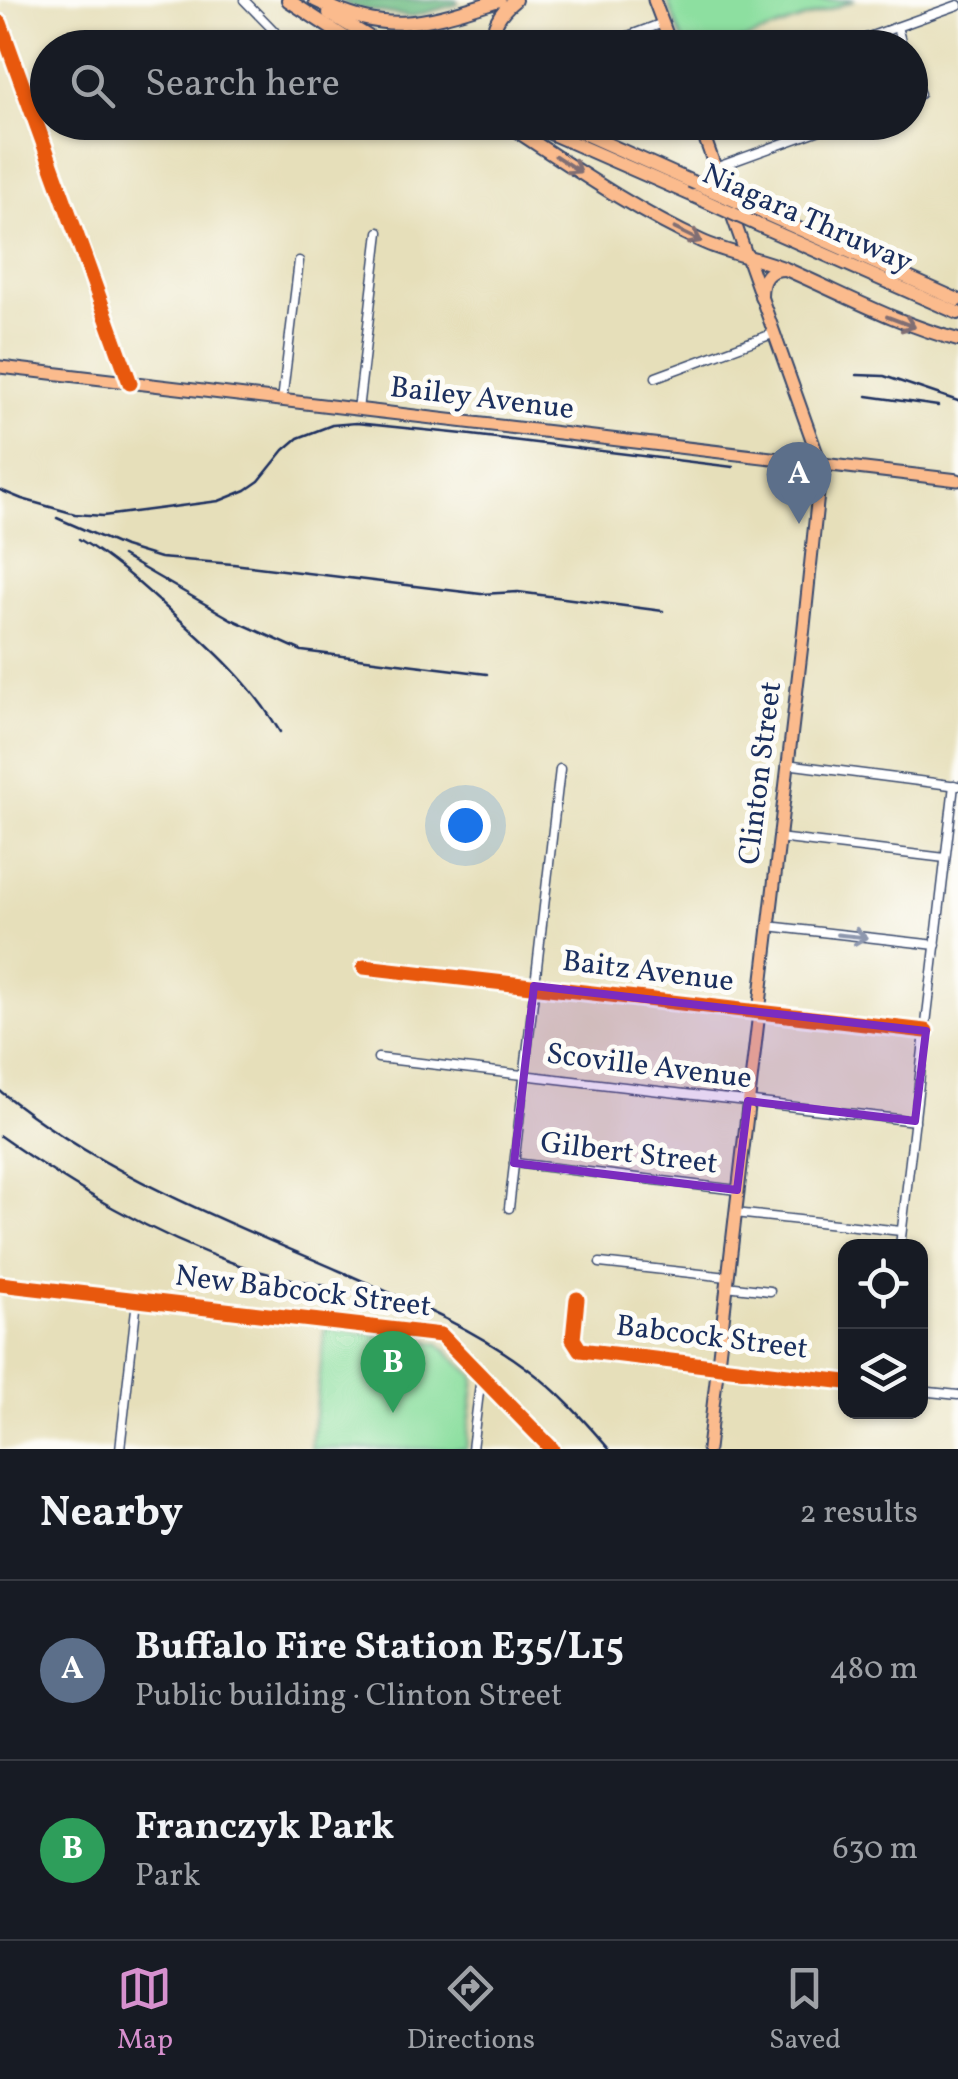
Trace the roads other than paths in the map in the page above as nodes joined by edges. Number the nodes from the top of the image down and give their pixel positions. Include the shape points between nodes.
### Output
1 (244, 0) edge
2 (288, 0) edge
3 (313, 0) edge
4 (499, 0) edge
5 (515, 0) edge
6 (654, 0) edge
7 (958, 5) edge
8 (0, 23) edge
9 (663, 23) junction
10 (897, 27) junction
11 (273, 30) edge
12 (334, 30) edge
13 (359, 30) edge
14 (494, 30) edge
15 (644, 30) edge
16 (666, 30) edge
17 (889, 30) edge
18 (898, 30) edge
19 (30, 106) edge
20 (42, 140) edge
21 (531, 140) edge
22 (566, 140) edge
23 (598, 140) edge
24 (705, 140) edge
25 (792, 140) edge
26 (715, 168) junction
27 (379, 232) dead end
28 (746, 256) junction
29 (299, 261) dead end
30 (786, 269) junction
31 (761, 296) junction
32 (958, 300) edge
33 (958, 313) edge
34 (774, 332) junction
35 (958, 340) edge
36 (0, 367) edge
37 (656, 377) dead end
38 (130, 383) junction
39 (282, 401) junction
40 (358, 410) junction
41 (821, 465) junction
42 (958, 480) edge
43 (786, 764) junction
44 (560, 769) dead end
45 (956, 786) edge
46 (778, 838) junction
47 (945, 858) junction
48 (768, 926) junction
49 (936, 945) junction
50 (364, 967) dead end
51 (534, 986) junction
52 (758, 1012) junction
53 (926, 1032) junction
54 (378, 1058) dead end
55 (524, 1076) junction
56 (748, 1101) junction
57 (915, 1121) junction
58 (514, 1162) junction
59 (738, 1190) junction
60 (509, 1208) dead end
61 (735, 1213) junction
62 (902, 1231) junction
63 (901, 1239) edge
64 (600, 1264) dead end
65 (727, 1281) junction
66 (0, 1284) edge
67 (770, 1292) dead end
68 (577, 1299) dead end
69 (138, 1300) junction
70 (717, 1367) junction
71 (481, 1376) junction
72 (838, 1381) edge
73 (928, 1391) edge
74 (958, 1395) edge
75 (120, 1449) edge
76 (472, 1449) edge
77 (552, 1449) edge
78 (708, 1449) edge

1 - 11 street
2 - 12 highway
3 - 4 highway via 390,24 438,19
3 - 13 highway
5 - 14 highway
6 - 9 main road
7 - 10 street
8 - 19 street
9 - 15 street
9 - 16 main road
10 - 17 street
10 - 18 street
20 - 38 street
21 -> 28 highway via 633,207
22 - 33 highway, Niagara Thruway, bridge
23 - 32 highway, Niagara Thruway, bridge
24 - 26 main road, Clinton Street
25 - 26 street
26 - 28 main road, Clinton Street
27 - 40 street
28 - 30 highway
28 - 31 main road, Clinton Street
29 - 39 street
30 - 31 highway via 769,272
30 -> 35 highway via 889,318
31 - 34 main road, Clinton Street
34 - 37 street
34 - 41 main road, Clinton Street
36 - 38 main road, Bailey Avenue
38 - 39 main road, Bailey Avenue
39 - 40 main road, Bailey Avenue
40 - 41 main road, Bailey Avenue
41 - 42 main road, Bailey Avenue
41 - 43 main road, Clinton Street
43 - 45 street
43 - 46 main road, Clinton Street
44 - 51 street
45 - 47 street
46 - 47 street
46 - 48 main road, Clinton Street
47 - 49 street
48 -> 49 street
48 - 52 main road, Clinton Street
49 - 53 street
50 - 51 street, Baitz Avenue
51 - 52 street, Baitz Avenue
51 - 55 street
52 - 53 street, Baitz Avenue
52 - 56 main road, Clinton Street
53 - 57 street
54 - 55 street, Scoville Avenue
55 - 56 street, Scoville Avenue
55 - 58 street
56 - 57 street, Scoville Avenue
56 - 59 main road, Clinton Street
57 - 62 street
58 - 59 street, Gilbert Street
58 - 60 street
59 - 61 main road, Clinton Street
61 - 62 street, Gilbert Street
61 - 65 main road, Clinton Street
62 - 63 street
64 - 65 street
65 - 67 street
65 - 70 main road, Clinton Street
66 - 69 street, New Babcock Street
68 - 70 street, Babcock Street via 573,1339 583,1351
69 - 71 street, New Babcock Street via 441,1335
69 - 75 street
70 - 72 street, Babcock Street
70 - 78 main road, Clinton Street
71 - 76 street
71 - 77 street, New Babcock Street
73 - 74 street

